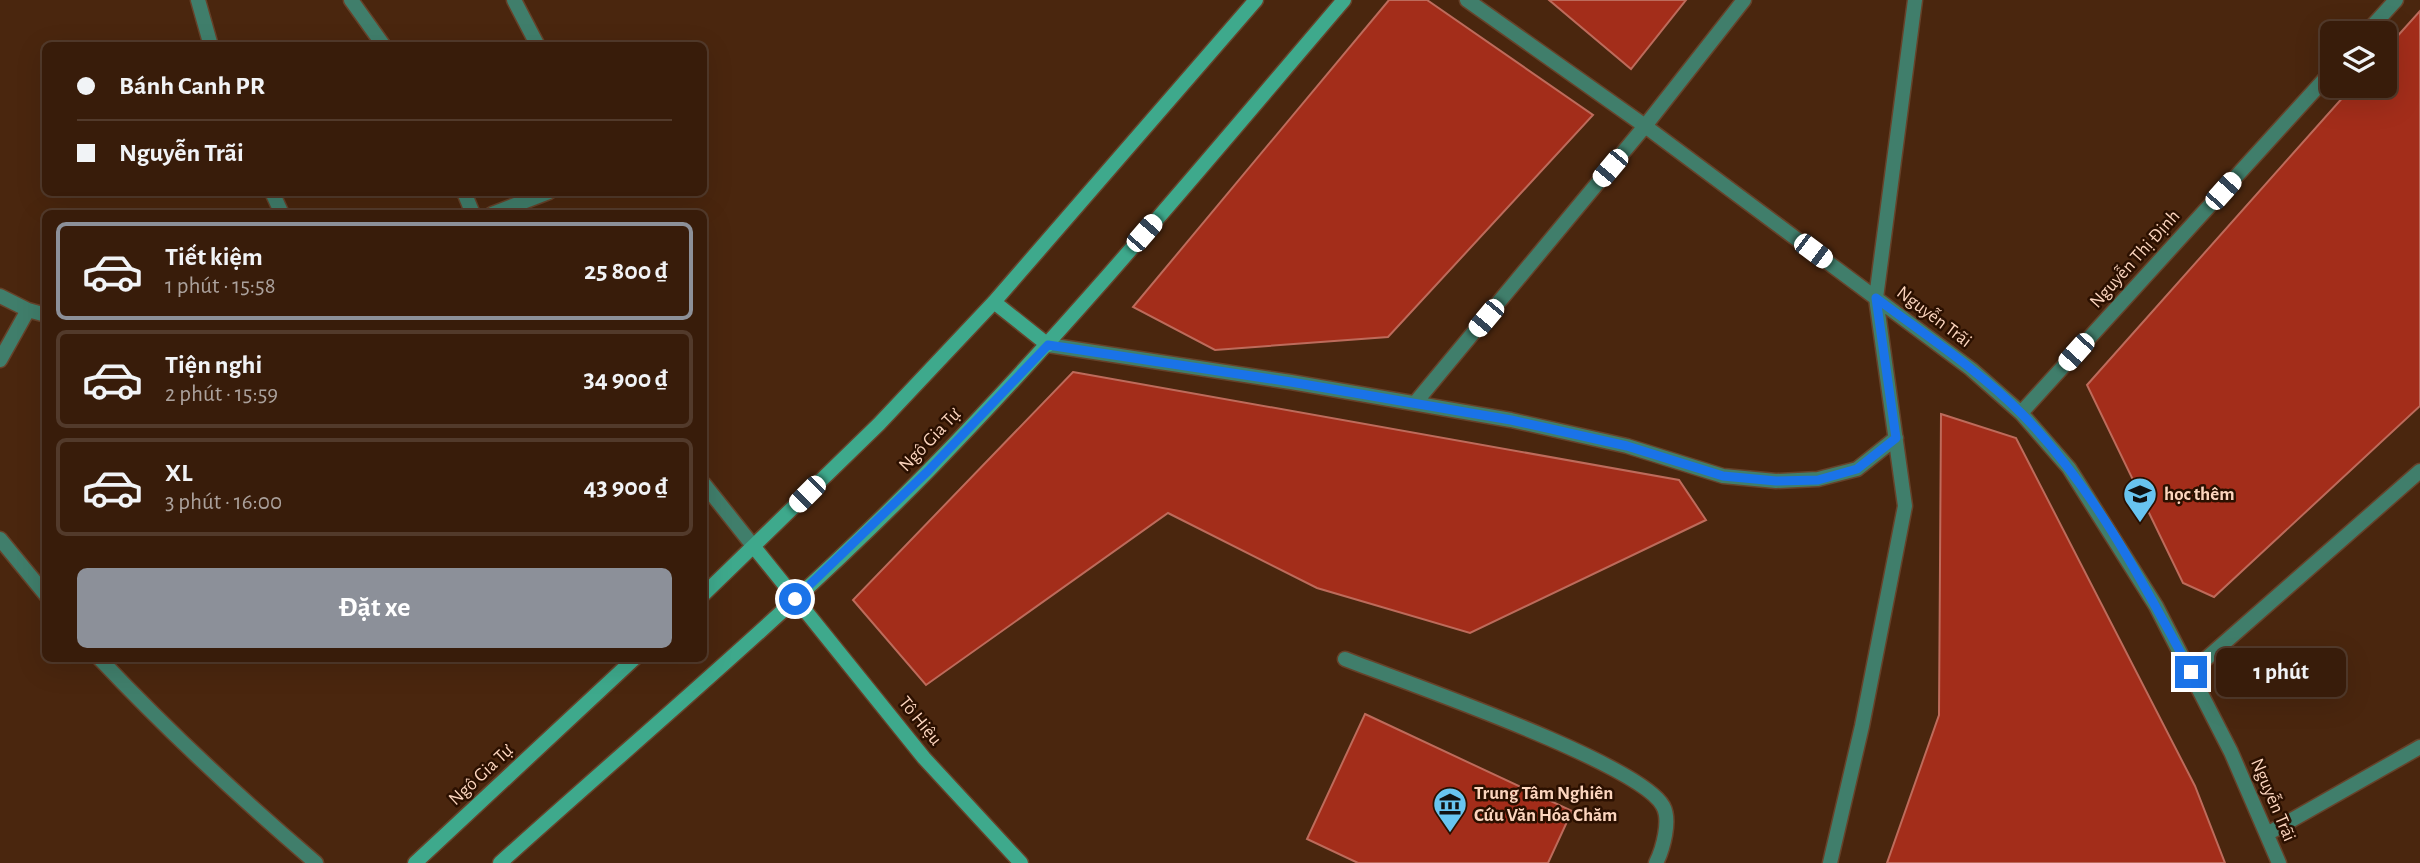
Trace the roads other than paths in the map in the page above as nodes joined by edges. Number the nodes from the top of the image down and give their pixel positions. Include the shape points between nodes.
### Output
1 (198, 0) edge
2 (351, 0) edge
3 (514, 0) edge
4 (1256, 0) edge
5 (1344, 0) edge
6 (1467, 0) edge
7 (1744, 0) edge
8 (1915, 0) edge
9 (2396, 0) edge
10 (2377, 21) edge
11 (210, 42) edge
12 (381, 42) edge
13 (536, 42) edge
14 (2320, 83) edge
15 (1646, 126) junction
16 (539, 196) edge
17 (502, 210) edge
18 (0, 296) edge
19 (1876, 298) junction
20 (994, 302) junction
21 (28, 310) junction
22 (42, 313) edge
23 (1048, 345) junction
24 (0, 360) edge
25 (1415, 403) junction
26 (2021, 413) junction
27 (1896, 438) junction
28 (2420, 471) edge
29 (707, 488) edge
30 (0, 539) edge
31 (754, 547) junction
32 (42, 589) edge
33 (707, 591) edge
34 (795, 599) junction
35 (1345, 659) dead end
36 (103, 662) edge
37 (631, 662) edge
38 (2191, 672) junction
39 (2420, 747) edge
40 (2267, 834) junction
41 (316, 863) edge
42 (415, 863) edge
43 (500, 863) edge
44 (1021, 863) edge
45 (1656, 863) edge
46 (1830, 863) edge
47 (2279, 863) edge

1 - 11 street
2 - 12 street
3 - 13 street
4 - 20 main road
5 - 23 main road, Ngô Gia Tự
6 - 15 street, Nguyễn Trãi
7 - 15 street
8 - 19 street
9 - 10 street
14 - 26 street, Nguyễn Thị Định
15 - 19 street, Nguyễn Trãi
15 - 25 street
16 - 17 street
18 - 21 street
19 - 26 street, Nguyễn Trãi
19 - 27 street
20 - 23 main road
20 - 31 main road
21 - 22 street
21 - 24 street
23 - 25 street
23 - 34 main road, Ngô Gia Tự via 928,471
25 - 27 street via 1627,446 1723,476 1776,481 1818,480 1857,469
26 - 38 street, Nguyễn Trãi via 2070,468 2156,606
27 - 46 street via 1905,506 1863,726
28 - 38 street
29 - 31 street
30 - 32 street
31 - 33 main road
31 - 34 main road, Tô Hiệu
34 - 43 main road, Ngô Gia Tự
34 - 44 main road, Tô Hiệu via 925,758
35 - 45 street via 1571,748 1635,781 1664,807 1666,825
36 - 41 street via 170,732
37 - 42 main road, Ngô Gia Tự
38 - 40 street, Nguyễn Trãi
39 - 40 street
40 - 47 street, Nguyễn Trãi

